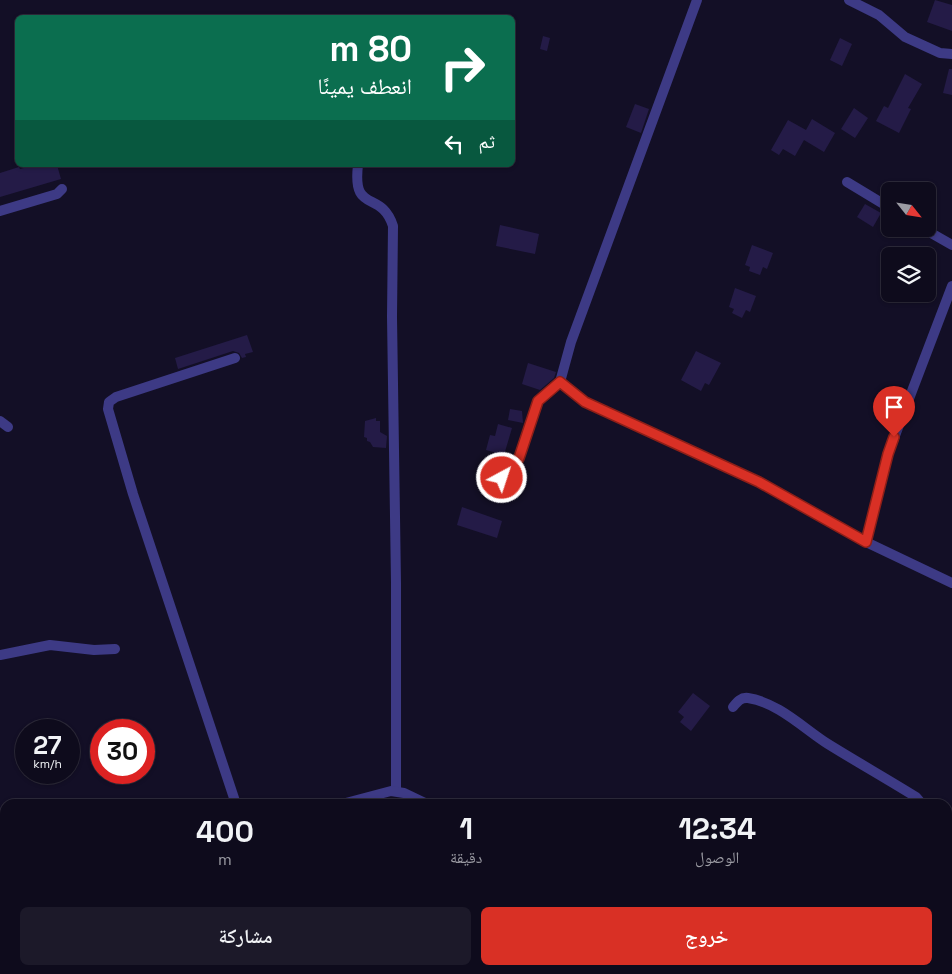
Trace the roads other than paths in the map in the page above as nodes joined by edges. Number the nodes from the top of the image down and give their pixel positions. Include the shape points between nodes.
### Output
1 (697, 0) edge
2 (849, 0) edge
3 (952, 54) edge
4 (358, 167) edge
5 (847, 182) dead end
6 (62, 189) dead end
7 (881, 203) edge
8 (0, 211) edge
9 (936, 236) edge
10 (952, 245) edge
11 (952, 286) edge
12 (235, 358) dead end
13 (560, 382) junction
14 (502, 478) dead end
15 (866, 542) junction
16 (952, 583) edge
17 (115, 649) dead end
18 (0, 656) edge
19 (733, 707) dead end
20 (396, 791) junction
21 (234, 799) edge
22 (374, 799) edge
23 (415, 799) edge
24 (918, 799) edge

1 - 13 street via 571,342
2 - 3 street via 879,15 905,37 940,53
4 - 20 street via 358,192 384,208 393,226
5 - 7 street
6 - 8 street via 57,194
9 - 10 street
11 - 15 street via 888,454
12 - 21 street via 116,397 109,402 108,408 133,494
13 - 14 street via 538,401 519,458 514,468
13 - 15 street via 585,402 759,482
15 - 16 street
17 - 18 street via 50,645
19 - 24 street via 738,700 746,698 779,711
20 - 22 street
20 - 23 street

